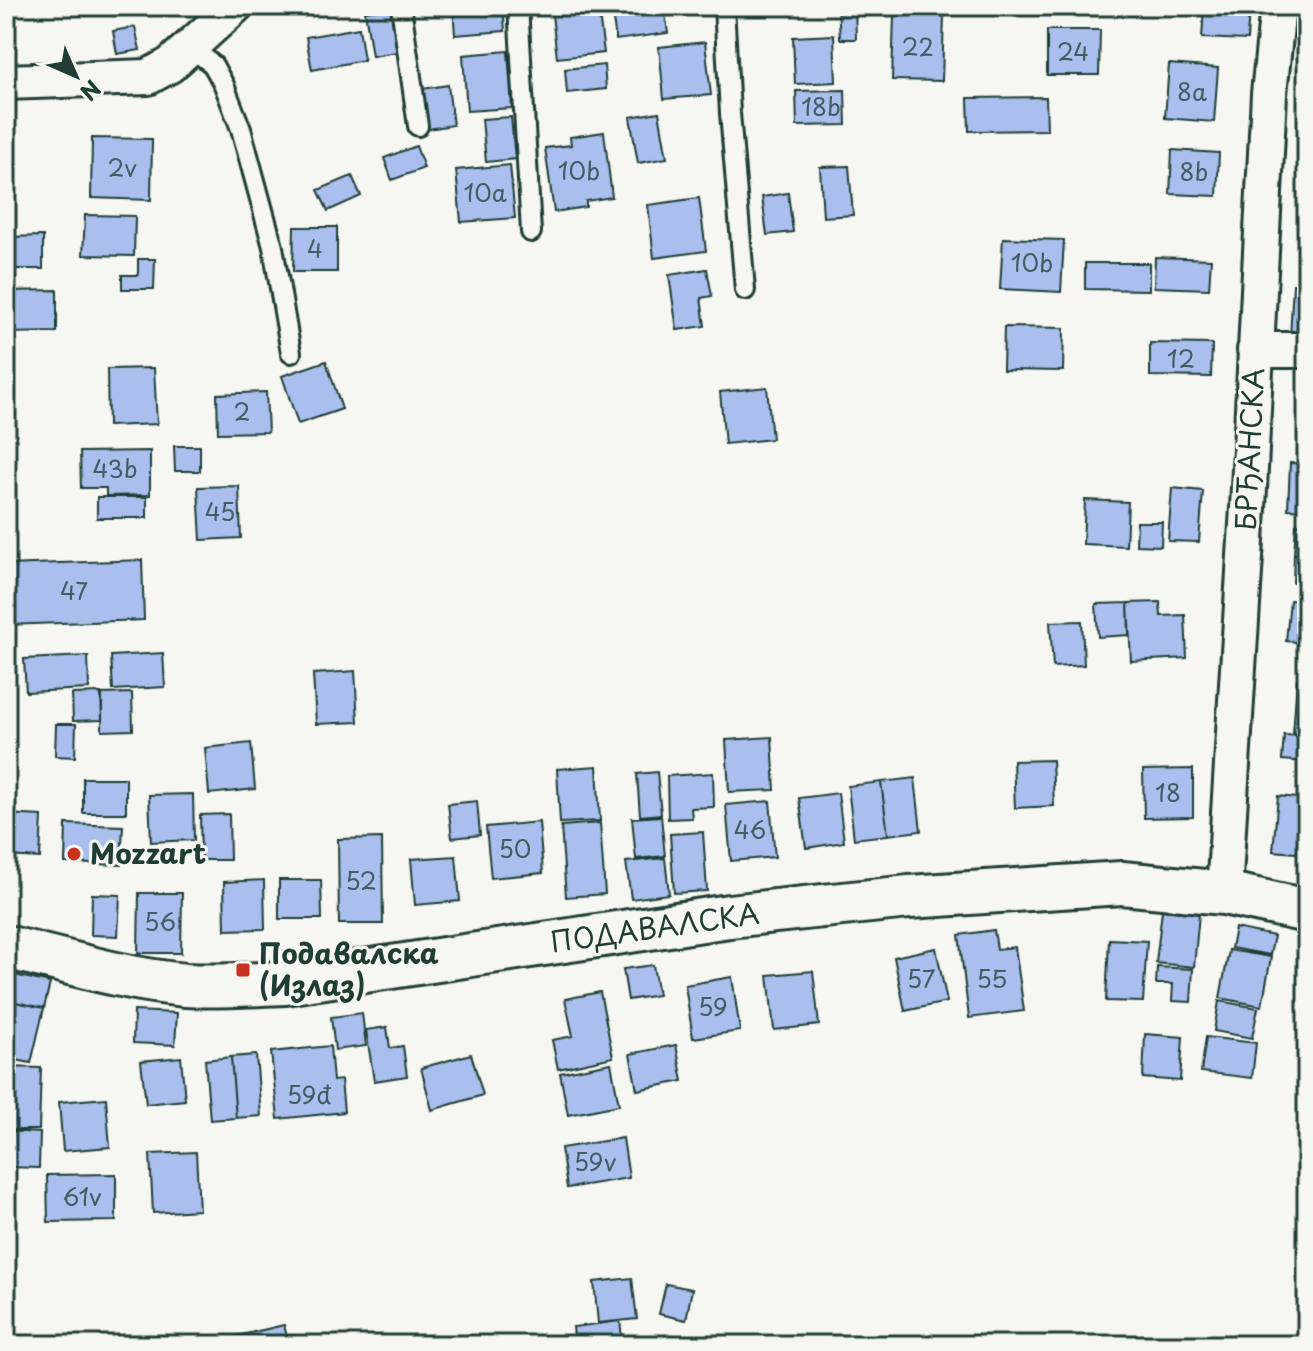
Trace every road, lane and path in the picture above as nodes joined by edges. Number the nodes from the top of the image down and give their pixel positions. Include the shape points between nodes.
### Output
1 (235, 6) edge
2 (401, 6) edge
3 (518, 6) edge
4 (724, 6) edge
5 (1278, 6) edge
6 (191, 47) junction
7 (6, 82) edge
8 (418, 126) dead end
9 (531, 232) dead end
10 (745, 290) dead end
11 (1255, 350) junction
12 (1307, 350) edge
13 (291, 353) dead end
14 (1224, 893) junction
15 (1307, 911) edge
16 (6, 947) edge

1 - 6 street
2 - 8 lane
3 - 9 lane
4 - 10 lane
5 - 11 street, БРЂАНСКА
6 - 7 street via 148,77
6 - 13 lane via 213,65 241,129 273,247
11 - 12 street
11 - 14 street, БРЂАНСКА
14 - 15 street, ПОДАВАЛСКА
14 - 16 street, ПОДАВАЛСКА via 1122,883 909,897 729,916 285,983 240,985 149,979

